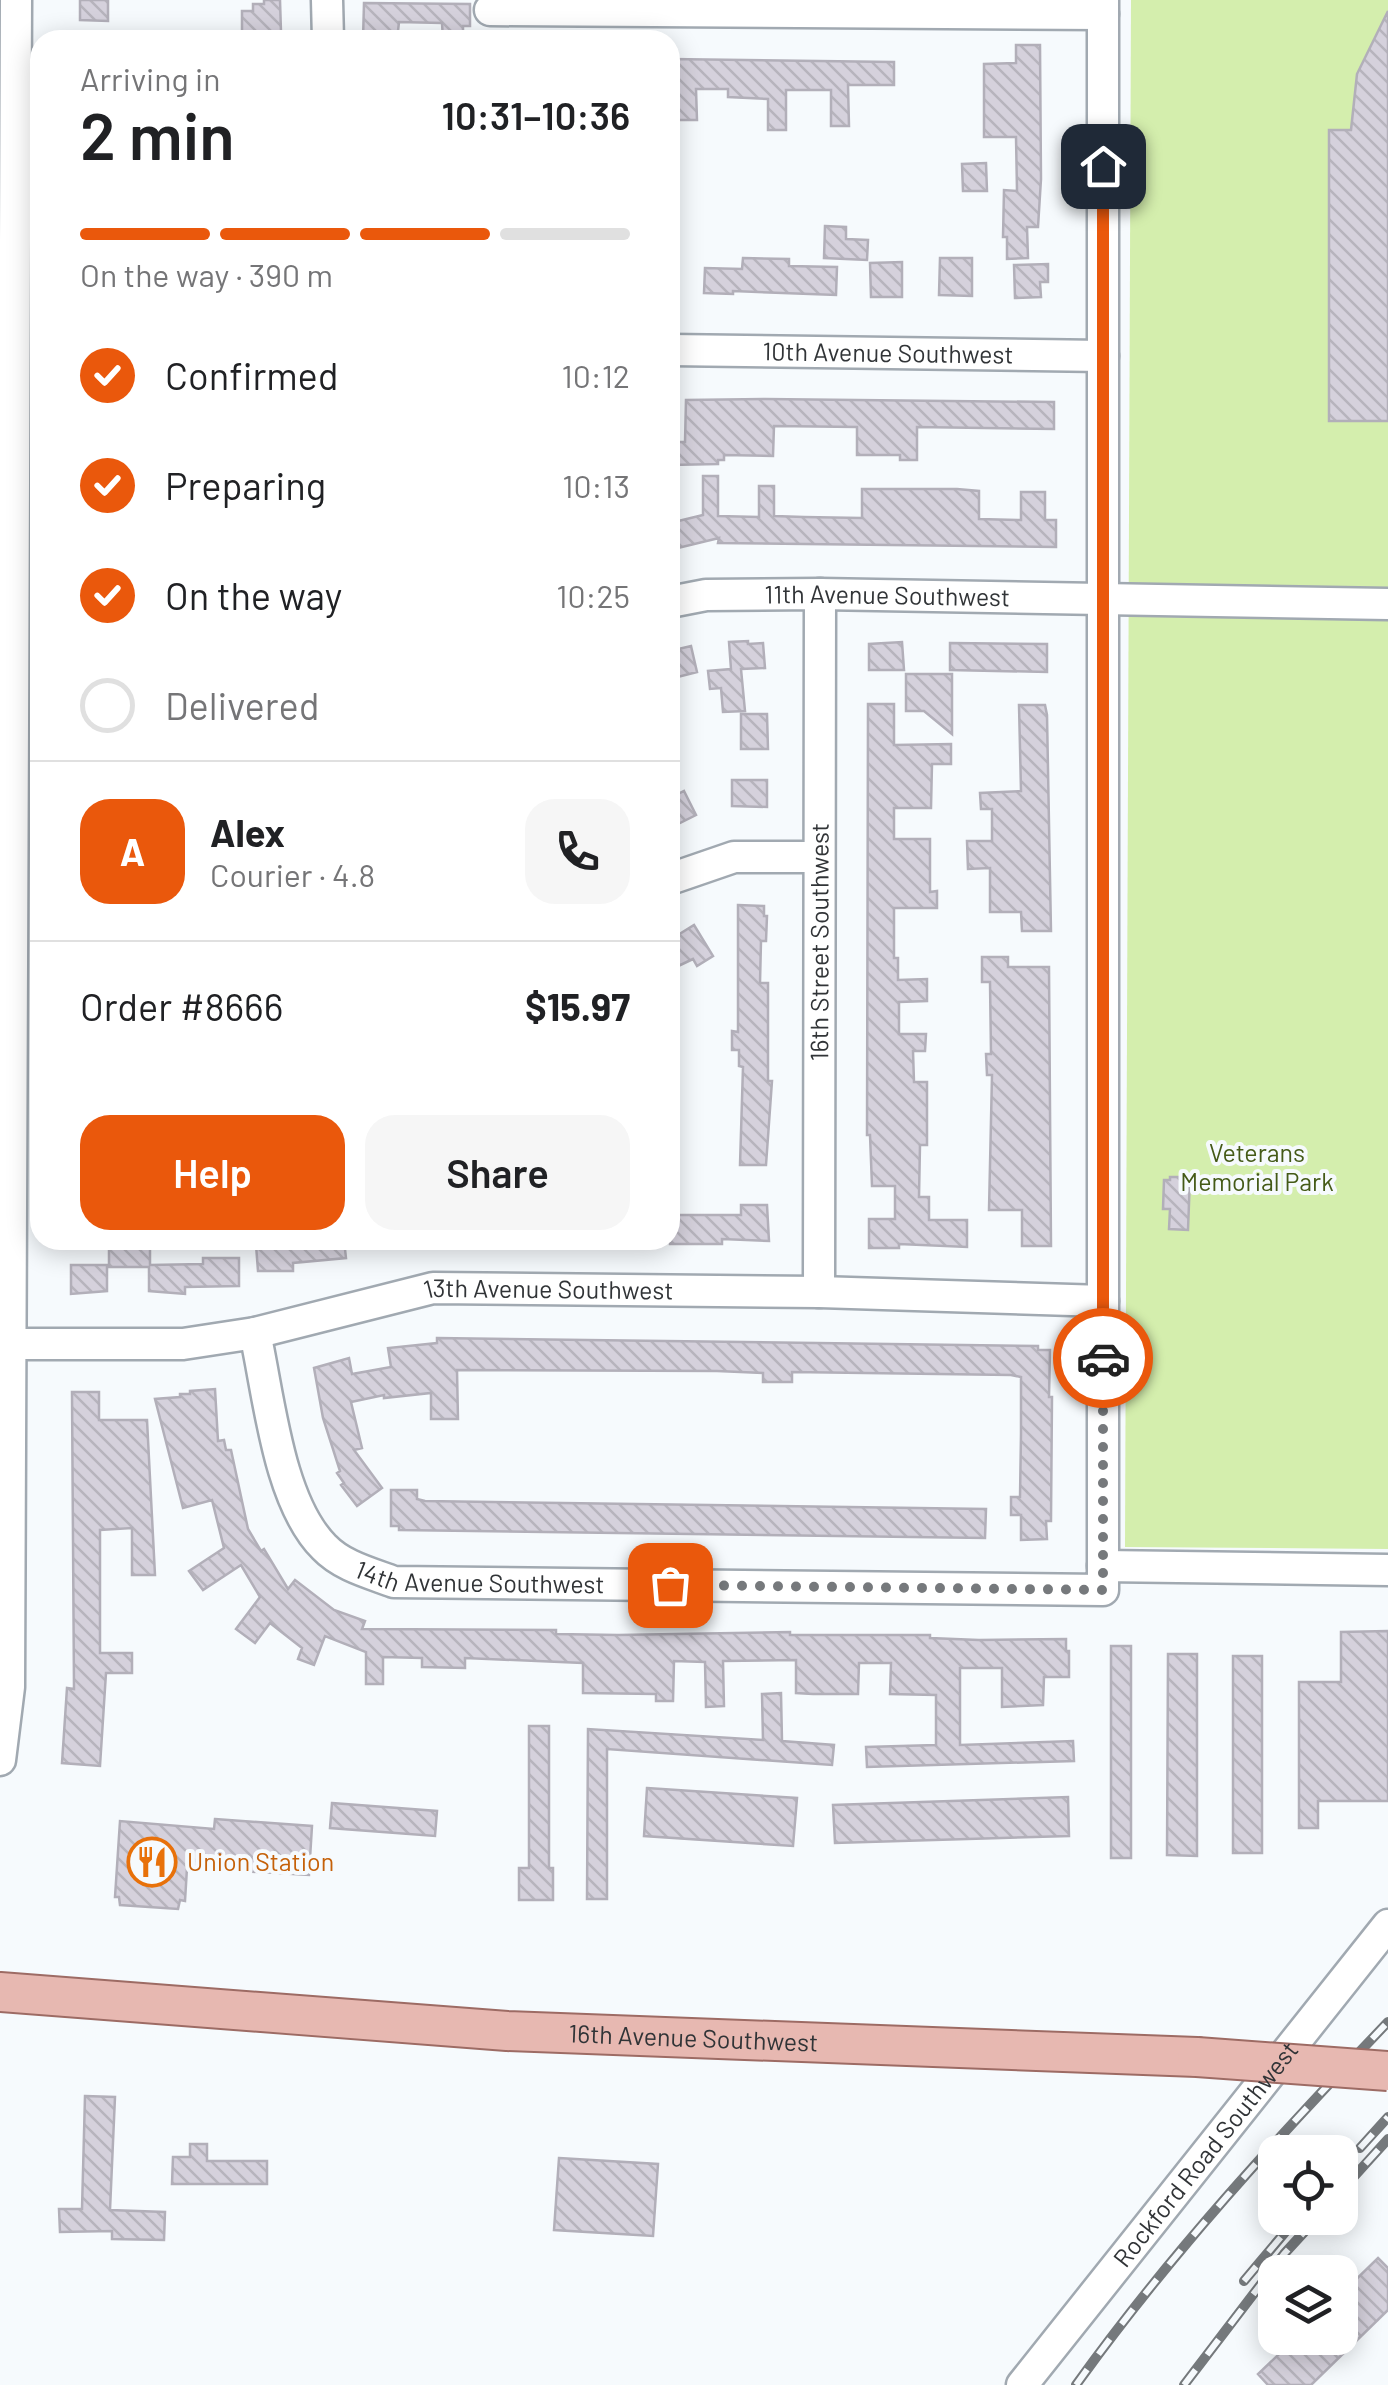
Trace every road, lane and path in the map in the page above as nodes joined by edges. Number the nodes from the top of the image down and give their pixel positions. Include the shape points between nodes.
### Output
1 (328, 0) edge
2 (1103, 7) edge
3 (490, 10) dead end
4 (11, 19) edge
5 (328, 30) edge
6 (28, 341) edge
7 (680, 350) edge
8 (1103, 356) junction
9 (820, 594) junction
10 (1104, 599) junction
11 (680, 600) edge
12 (1388, 604) edge
13 (26, 842) edge
14 (820, 857) junction
15 (680, 876) edge
16 (26, 1092) edge
17 (819, 1292) junction
18 (1103, 1301) junction
19 (255, 1333) junction
20 (5, 1344) edge
21 (1103, 1566) junction
22 (1388, 1570) edge
23 (0, 1760) edge
24 (1388, 1924) edge
25 (0, 1992) edge
26 (1388, 2072) edge
27 (1022, 2385) edge

1 - 5 street
2 - 3 street
2 - 8 street
4 - 6 street
6 - 13 street
7 - 8 street, 10th Avenue Southwest
8 - 10 street
9 - 10 street, 11th Avenue Southwest
9 - 11 street, 11th Avenue Southwest
9 - 14 street, 16th Street Southwest
10 - 12 street, 11th Avenue Southwest
10 - 18 street
13 - 16 street
14 - 15 street via 734,857
14 - 17 street, 16th Street Southwest
16 - 20 street
17 - 18 street, 13th Avenue Southwest
17 - 19 street, 13th Avenue Southwest via 433,1288
18 - 21 street
19 - 20 street, 13th Avenue Southwest via 183,1344
19 - 21 street, 14th Avenue Southwest via 300,1518 326,1550 394,1582 1103,1590
20 - 23 street via 8,1705
21 - 22 street
24 - 27 street, Rockford Road Southwest
25 - 26 main road, 16th Avenue Southwest, bridge via 507,2031 1197,2057

